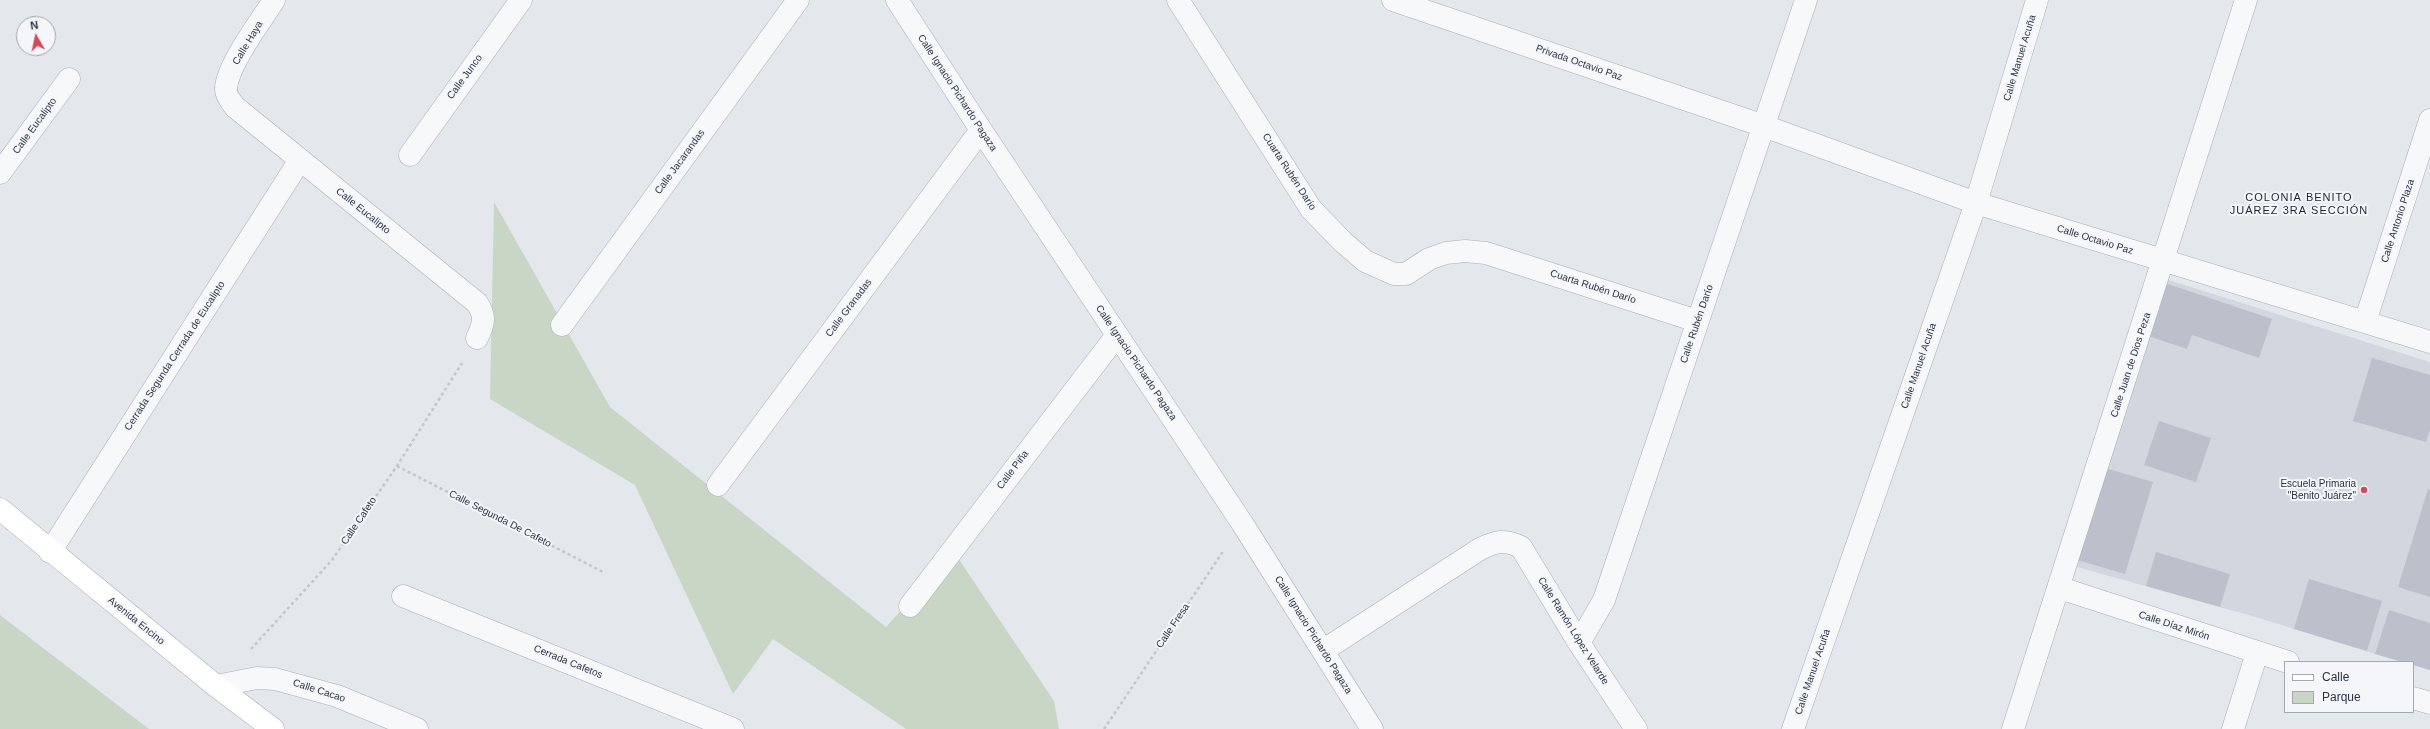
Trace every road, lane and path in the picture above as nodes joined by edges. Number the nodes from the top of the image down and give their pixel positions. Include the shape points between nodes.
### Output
1 (274, 0) edge
2 (520, 0) edge
3 (798, 0) edge
4 (897, 0) edge
5 (1178, 0) edge
6 (1393, 0) edge
7 (1806, 0) edge
8 (2037, 0) edge
9 (2246, 0) edge
10 (69, 79) dead end
11 (225, 89) joint
12 (2430, 120) edge
13 (1764, 126) junction
14 (980, 130) junction
15 (410, 155) dead end
16 (300, 160) junction
17 (0, 173) edge
18 (1976, 203) junction
19 (2164, 260) junction
20 (1697, 321) junction
21 (2365, 322) junction
22 (562, 325) dead end
23 (1117, 335) junction
24 (477, 338) joint
25 (2430, 342) edge
26 (397, 466) junction
27 (718, 485) dead end
28 (0, 509) edge
29 (1242, 522) junction
30 (50, 552) junction
31 (603, 572) dead end
32 (2060, 588) junction
33 (403, 596) dead end
34 (910, 606) dead end
35 (1579, 643) junction
36 (1324, 650) junction
37 (248, 652) dead end
38 (2257, 653) junction
39 (2285, 661) edge
40 (216, 686) junction
41 (2414, 698) edge
42 (2430, 703) edge
43 (1369, 727) edge
44 (274, 729) edge
45 (417, 729) edge
46 (733, 729) edge
47 (1104, 729) edge
48 (1636, 729) edge
49 (1793, 729) edge
50 (2013, 729) edge
51 (2232, 729) edge

1 - 11 street, Calle Haya via 235,64
2 - 15 street, Calle Junco
3 - 22 street, Calle Jacarandas
4 - 14 street, Calle Ignacio Pichardo Pagaza
5 - 20 street, Cuarta Rubén Darío via 1311,209 1342,242 1365,261 1394,274 1406,274 1429,259 1446,253 1486,253
6 - 13 street, Privada Octavio Paz
7 - 13 street, Calle Rubén Darío
8 - 18 street, Calle Manuel Acuña
9 - 19 street, Calle Juan de Dios Peza
10 - 17 street, Calle Eucalipto
11 - 16 street, Calle Eucalipto via 235,107
12 - 21 street, Calle Antonio Plaza
13 - 18 street, Calle Octavio Paz
13 - 20 street, Calle Rubén Darío
14 - 23 street, Calle Ignacio Pichardo Pagaza
14 - 27 street, Calle Granadas
16 - 24 street, Calle Eucalipto via 476,303 483,312 484,319
16 - 30 street, Cerrada Segunda Cerrada de Eucalipto
18 - 19 street, Calle Octavio Paz
18 - 49 street, Calle Manuel Acuña
19 - 21 street, Calle Octavio Paz
19 - 32 street, Calle Juan de Dios Peza
20 - 35 street, Calle Rubén Darío via 1604,600
21 - 25 street, Calle Octavio Paz
23 - 29 street, Calle Ignacio Pichardo Pagaza
23 - 34 street, Calle Piña
24 - 26 path, Calle Cafeto
26 - 31 path, Calle Segunda De Cafeto
26 - 37 path, Calle Cafeto via 332,560
28 - 30 main road, Avenida Encino
29 - 36 street, Calle Ignacio Pichardo Pagaza
29 - 47 path, Calle Fresa
30 - 40 main road, Avenida Encino
32 - 38 street, Calle Díaz Mirón
32 - 50 street, Calle Juan de Dios Peza
33 - 46 street, Cerrada Cafetos
35 - 36 street, Calle Ramón López Velarde via 1521,547 1497,541 1480,549
35 - 48 street, Calle Ramón López Velarde
36 - 43 street, Calle Ignacio Pichardo Pagaza
38 - 39 street, Calle Díaz Mirón
38 - 51 street
40 - 44 main road, Avenida Encino
40 - 45 street, Calle Cacao via 257,678 281,680 337,696
41 - 42 street

